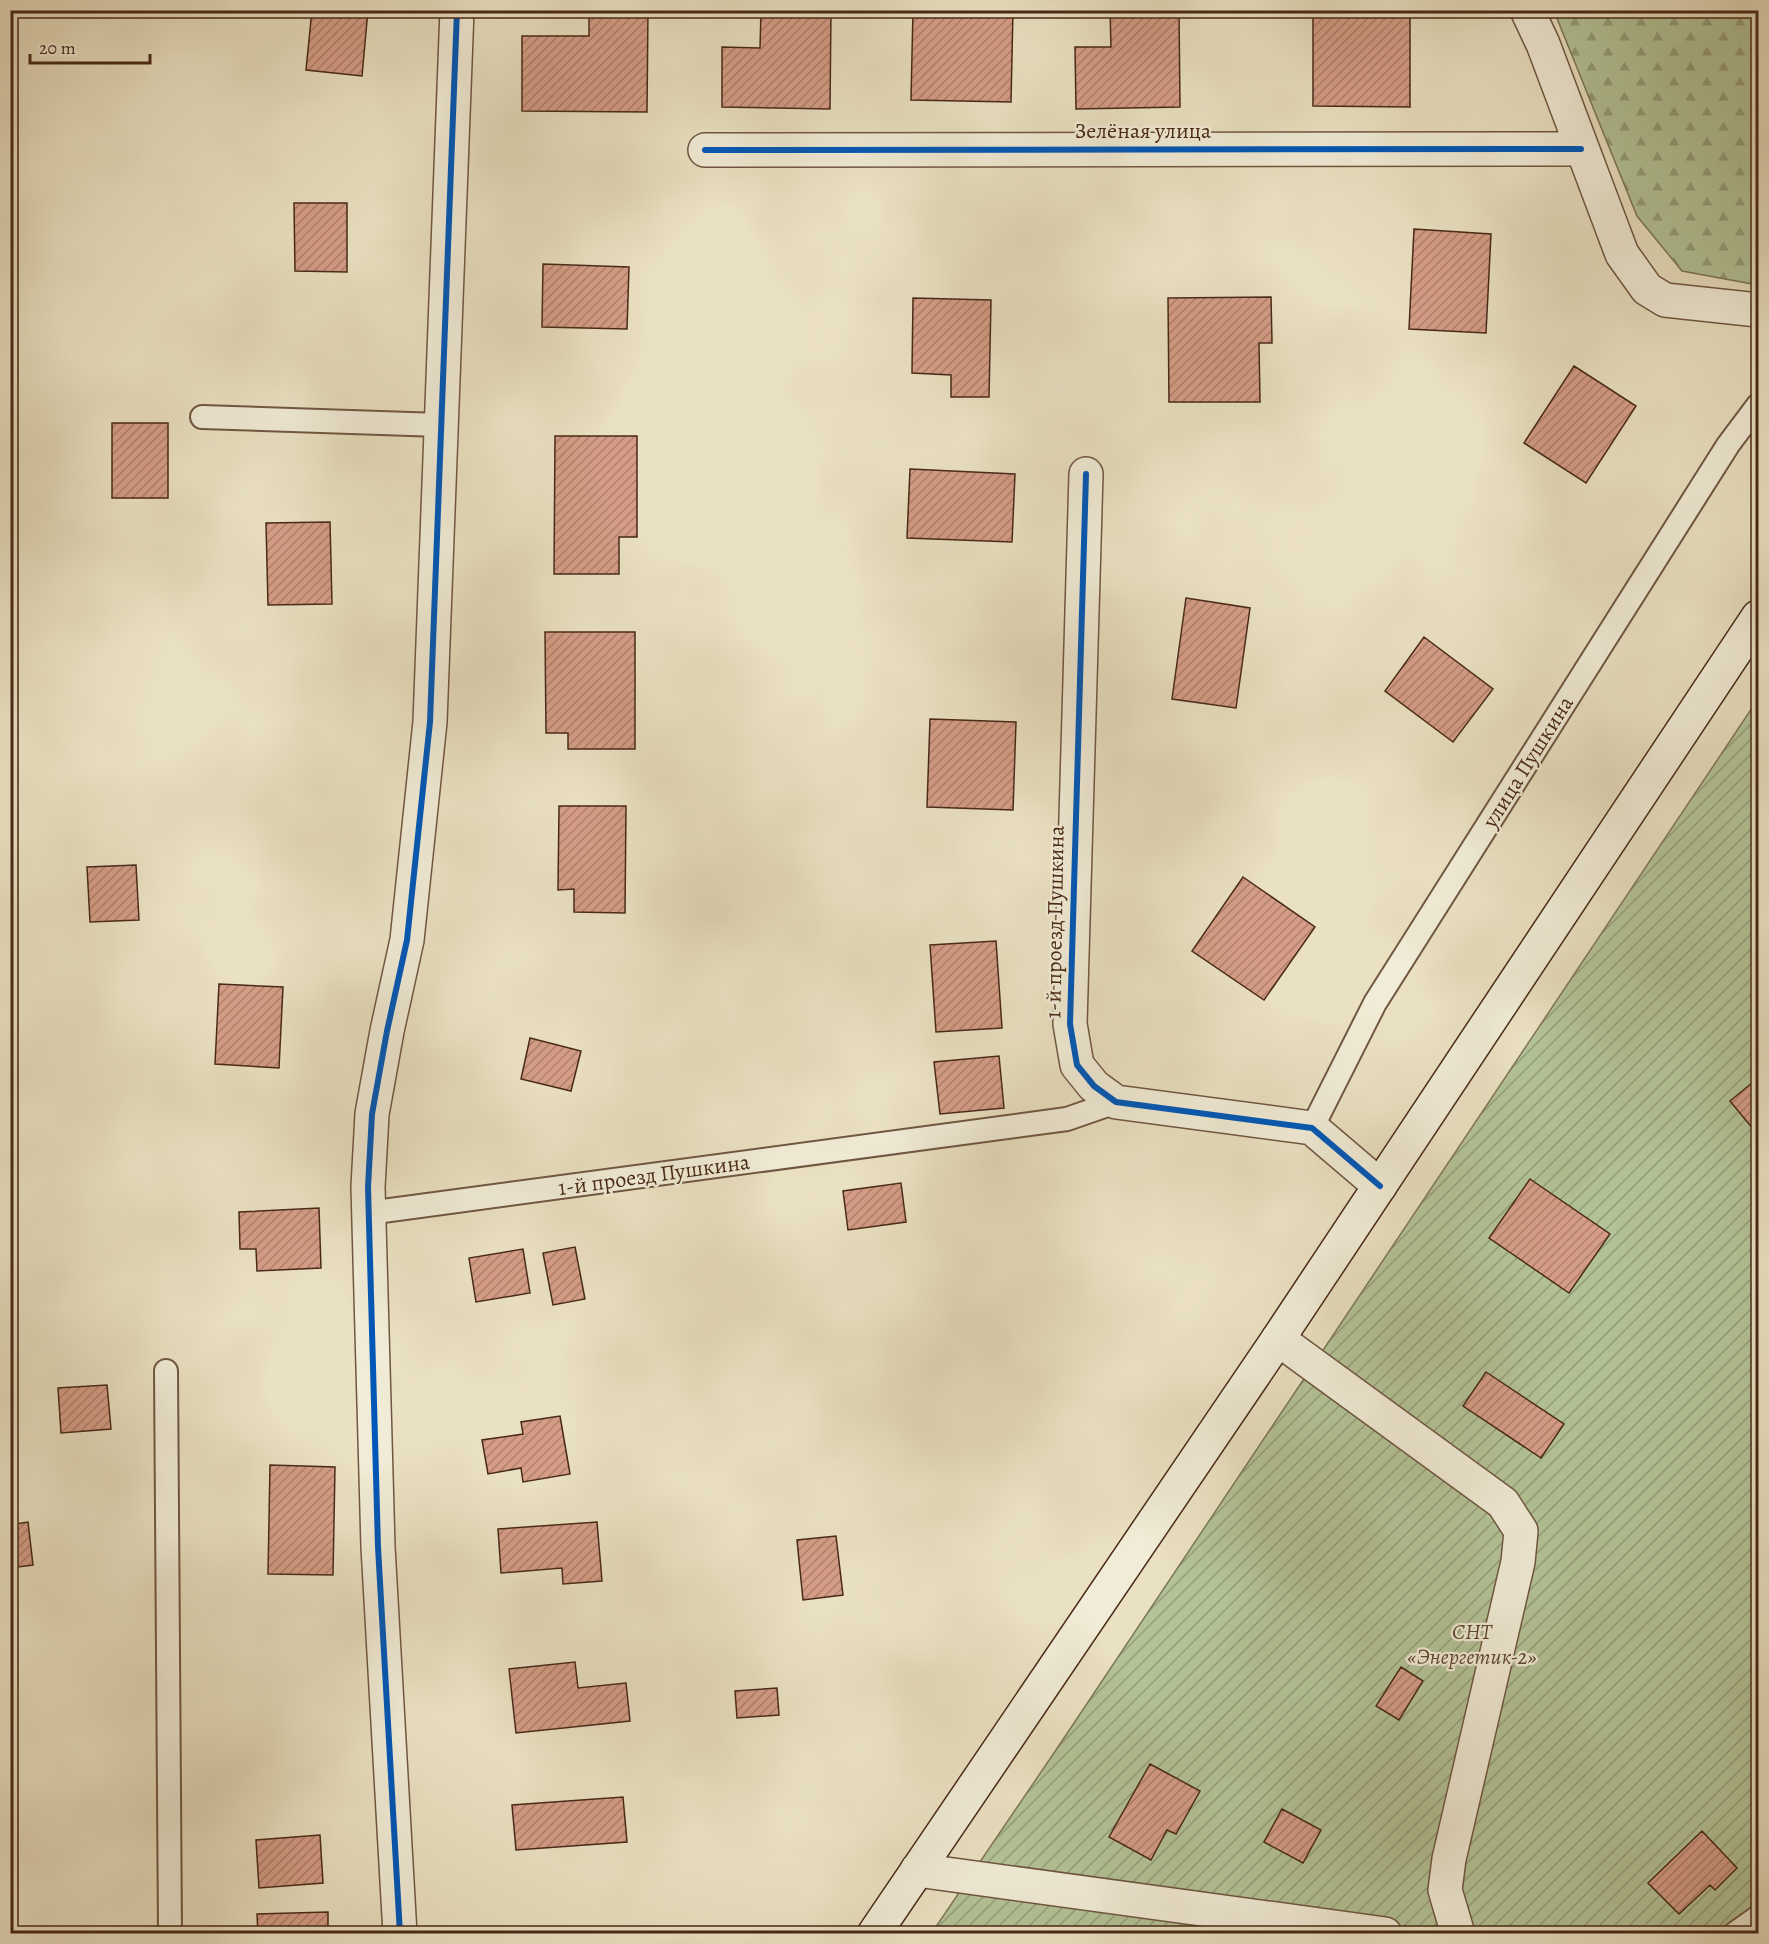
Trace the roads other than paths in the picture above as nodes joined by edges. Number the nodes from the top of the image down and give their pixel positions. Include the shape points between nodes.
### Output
1 (457, 10) edge
2 (1527, 10) edge
3 (1581, 149) junction
4 (705, 150) dead end
5 (1758, 310) edge
6 (1758, 405) edge
7 (202, 417) dead end
8 (440, 425) junction
9 (1086, 474) dead end
10 (1758, 617) edge
11 (1116, 1102) junction
12 (1311, 1128) junction
13 (1380, 1186) junction
14 (369, 1213) junction
15 (1278, 1339) junction
16 (166, 1371) dead end
17 (917, 1870) junction
18 (1758, 1917) edge
19 (170, 1934) edge
20 (400, 1934) edge
21 (874, 1934) edge
22 (1385, 1934) edge
23 (1458, 1934) edge
24 (1734, 1934) edge

1 - 8 street
2 - 3 street
3 - 4 street, Зелёная улица
3 - 5 street via 1622,254 1647,289 1665,300
6 - 12 lane, улица Пушкина via 1728,445 1375,1003
7 - 8 lane
8 - 14 street via 430,722 407,940 372,1114
9 - 11 street, 1-й проезд Пушкина via 1070,1024 1077,1065 1094,1086
10 - 13 street
11 - 12 street, 1-й проезд Пушкина
11 - 14 lane, 1-й проезд Пушкина via 1067,1119
12 - 13 street
13 - 15 street
14 - 20 street via 378,1547
15 - 17 street
15 - 23 street via 1503,1503 1521,1531 1518,1562 1449,1859 1445,1890
16 - 19 lane
17 - 21 street
17 - 22 street
18 - 24 lane

